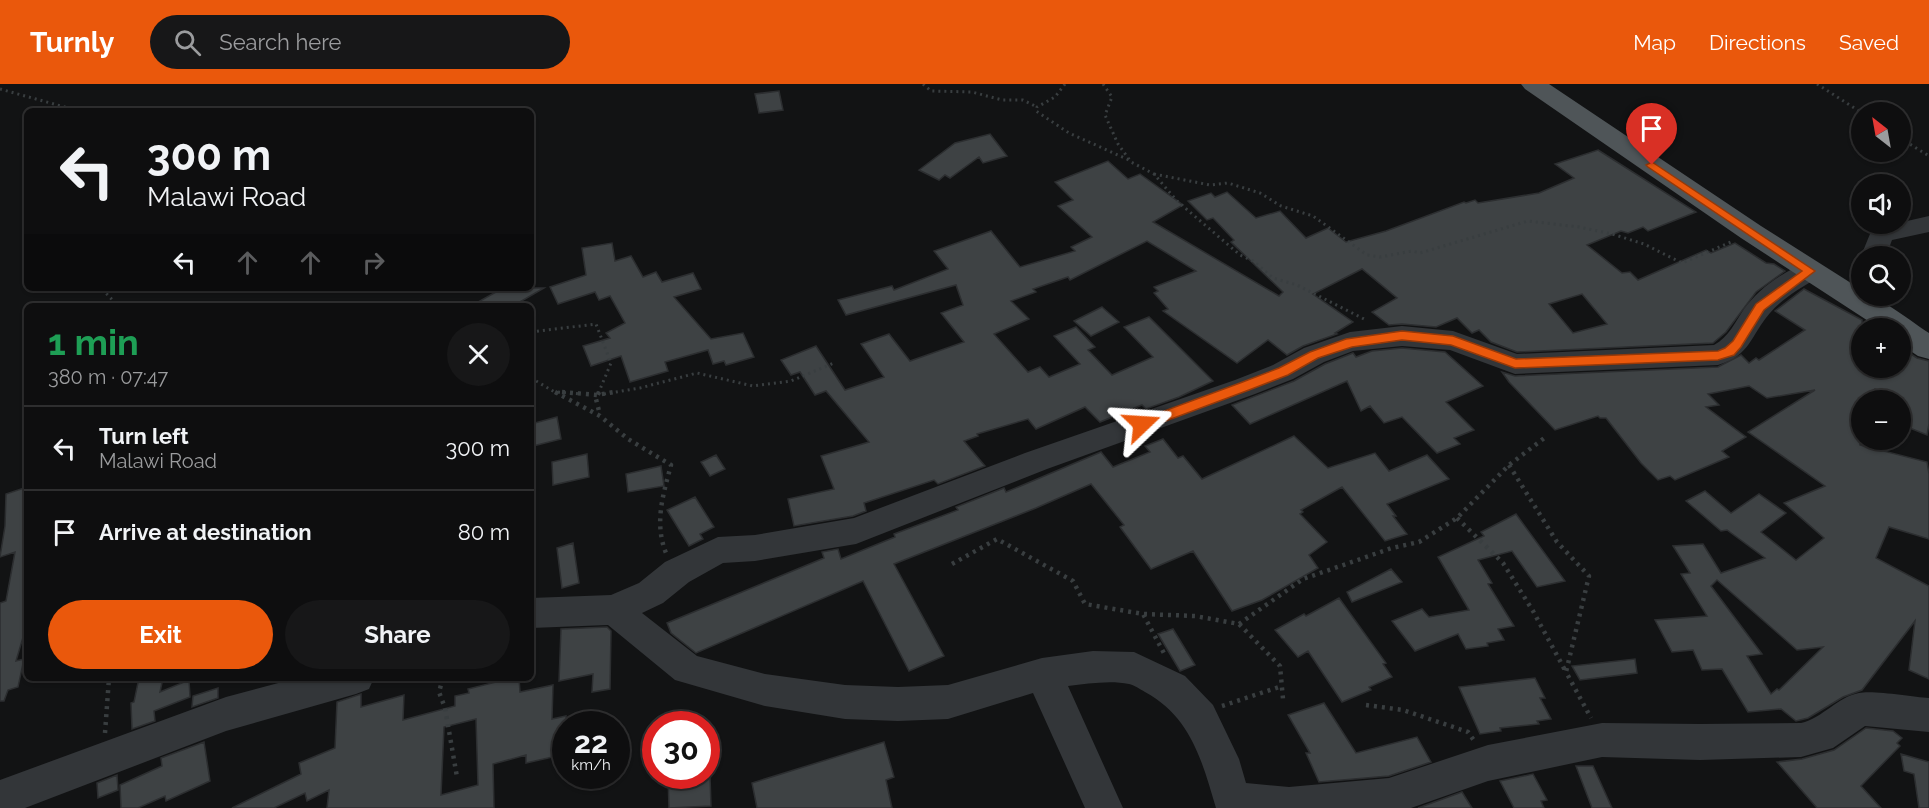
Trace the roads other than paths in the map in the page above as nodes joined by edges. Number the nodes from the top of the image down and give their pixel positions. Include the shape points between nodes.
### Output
1 (1533, 84) edge
2 (1929, 224) edge
3 (1877, 246) edge
4 (1810, 271) junction
5 (1887, 316) edge
6 (1929, 348) edge
7 (614, 610) junction
8 (534, 614) edge
9 (1042, 674) junction
10 (345, 681) edge
11 (1929, 715) edge
12 (0, 800) edge
13 (1234, 804) edge
14 (1104, 808) edge

1 - 4 main road
2 - 3 street via 1881,235
4 - 5 main road
4 - 7 street via 1760,307 1737,344 1718,355 1515,364 1453,341 1402,336 1350,342 1245,387 1036,461 856,531 755,548 718,550 677,572 651,593
5 - 6 main road
7 - 8 street
7 - 9 street via 687,669 765,690 845,702 948,702
9 - 13 street via 1093,666 1134,668 1172,688 1200,717 1221,759
9 - 14 street
10 - 12 street via 226,714
11 - 13 street via 1860,709 1820,736 1801,740 1602,740 1488,763 1389,797 1289,806

